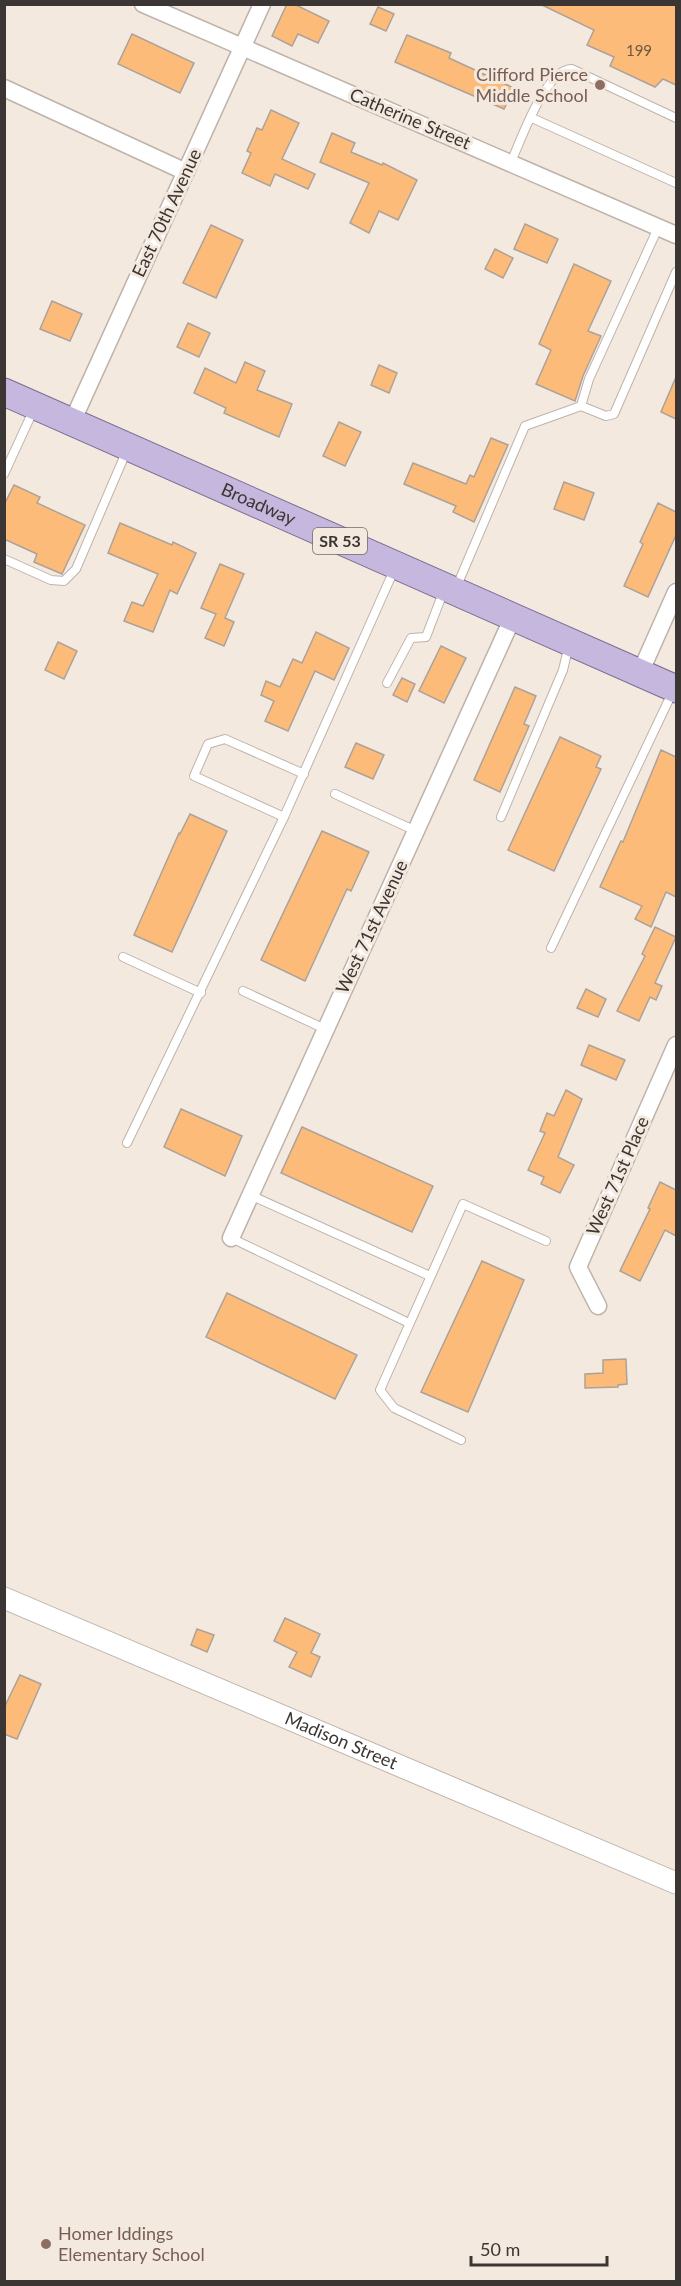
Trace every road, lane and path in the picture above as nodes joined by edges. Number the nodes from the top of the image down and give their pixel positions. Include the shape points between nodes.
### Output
1 (143, 4) edge
2 (262, 4) edge
3 (243, 47) junction
4 (4, 88) edge
5 (532, 118) junction
6 (676, 118) edge
7 (511, 162) junction
8 (186, 172) junction
9 (676, 183) edge
10 (658, 228) junction
11 (676, 236) edge
12 (676, 272) edge
13 (4, 392) edge
14 (35, 406) junction
15 (582, 406) junction
16 (72, 422) junction
17 (129, 447) junction
18 (4, 474) edge
19 (4, 559) edge
20 (396, 565) junction
21 (450, 589) junction
22 (676, 592) edge
23 (513, 617) junction
24 (569, 642) junction
25 (640, 673) junction
26 (387, 683) dead end
27 (675, 688) edge
28 (303, 774) junction
29 (335, 794) dead end
30 (285, 817) junction
31 (501, 817) dead end
32 (416, 831) junction
33 (551, 948) dead end
34 (123, 957) dead end
35 (243, 991) dead end
36 (201, 993) junction
37 (325, 1029) junction
38 (676, 1045) edge
39 (127, 1143) dead end
40 (250, 1195) junction
41 (231, 1238) joint
42 (546, 1241) dead end
43 (430, 1275) junction
44 (598, 1306) dead end
45 (410, 1323) junction
46 (461, 1440) dead end
47 (5, 1599) edge
48 (676, 1883) edge

1 - 3 street, Catherine Street
2 - 3 street, East 70th Avenue
3 - 7 street, Catherine Street
3 - 8 street, East 70th Avenue
4 - 8 street
5 - 6 lane via 545,88 554,77 572,69
5 - 7 lane
5 - 9 lane
7 - 10 street, Catherine Street
8 - 16 street, East 70th Avenue
10 - 11 street, Catherine Street
10 - 15 lane via 589,380
12 - 15 lane via 614,414 606,416
13 - 14 main road, Broadway / SR 53
14 - 16 main road, Broadway / SR 53
14 - 18 lane
15 - 21 lane via 525,426
16 - 17 main road, Broadway / SR 53
17 - 19 lane via 76,569 64,581 51,580
17 - 20 main road, Broadway / SR 53
20 - 21 main road, Broadway / SR 53
20 - 28 lane
21 - 23 main road, Broadway / SR 53
21 - 26 lane via 426,637 411,638
22 - 25 street
23 - 24 main road, Broadway / SR 53
23 - 32 street, West 71st Avenue
24 - 25 main road, Broadway / SR 53
24 - 31 lane via 562,670
25 - 27 main road, Broadway / SR 53
27 - 33 lane
28 - 30 lane
28 - 30 lane via 225,739 208,744 194,776
29 - 32 lane
30 - 36 lane
32 - 37 street, West 71st Avenue
34 - 36 lane
35 - 37 lane
36 - 39 lane
37 - 40 street, West 71st Avenue
38 - 44 street, West 71st Place via 578,1268
40 - 41 street, West 71st Avenue
40 - 43 lane
41 - 45 lane
42 - 43 lane via 463,1204
43 - 45 lane
45 - 46 lane via 380,1390 394,1408
47 - 48 street, Madison Street

